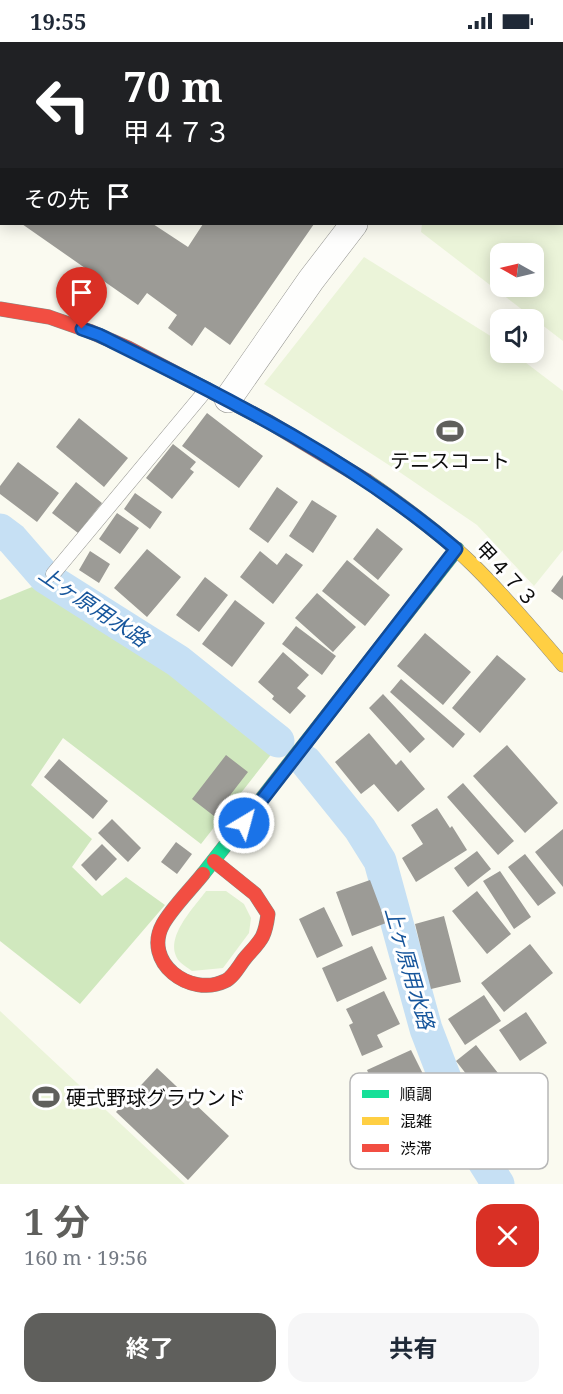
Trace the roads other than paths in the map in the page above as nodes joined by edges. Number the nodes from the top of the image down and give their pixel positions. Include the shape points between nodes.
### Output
1 (353, 225) edge
2 (0, 309) edge
3 (218, 394) junction
4 (456, 549) junction
5 (53, 574) dead end
6 (558, 657) edge
7 (214, 861) junction

1 - 3 street
2 - 3 street, 甲４７３ via 49,316 99,335
3 - 4 street, 甲４７３ via 385,493
3 - 5 lane
4 - 6 street, 甲４７３
4 - 7 street
7 - 7 street via 162,925 157,944 166,969 181,980 205,986 226,981 265,935 268,914 255,894

